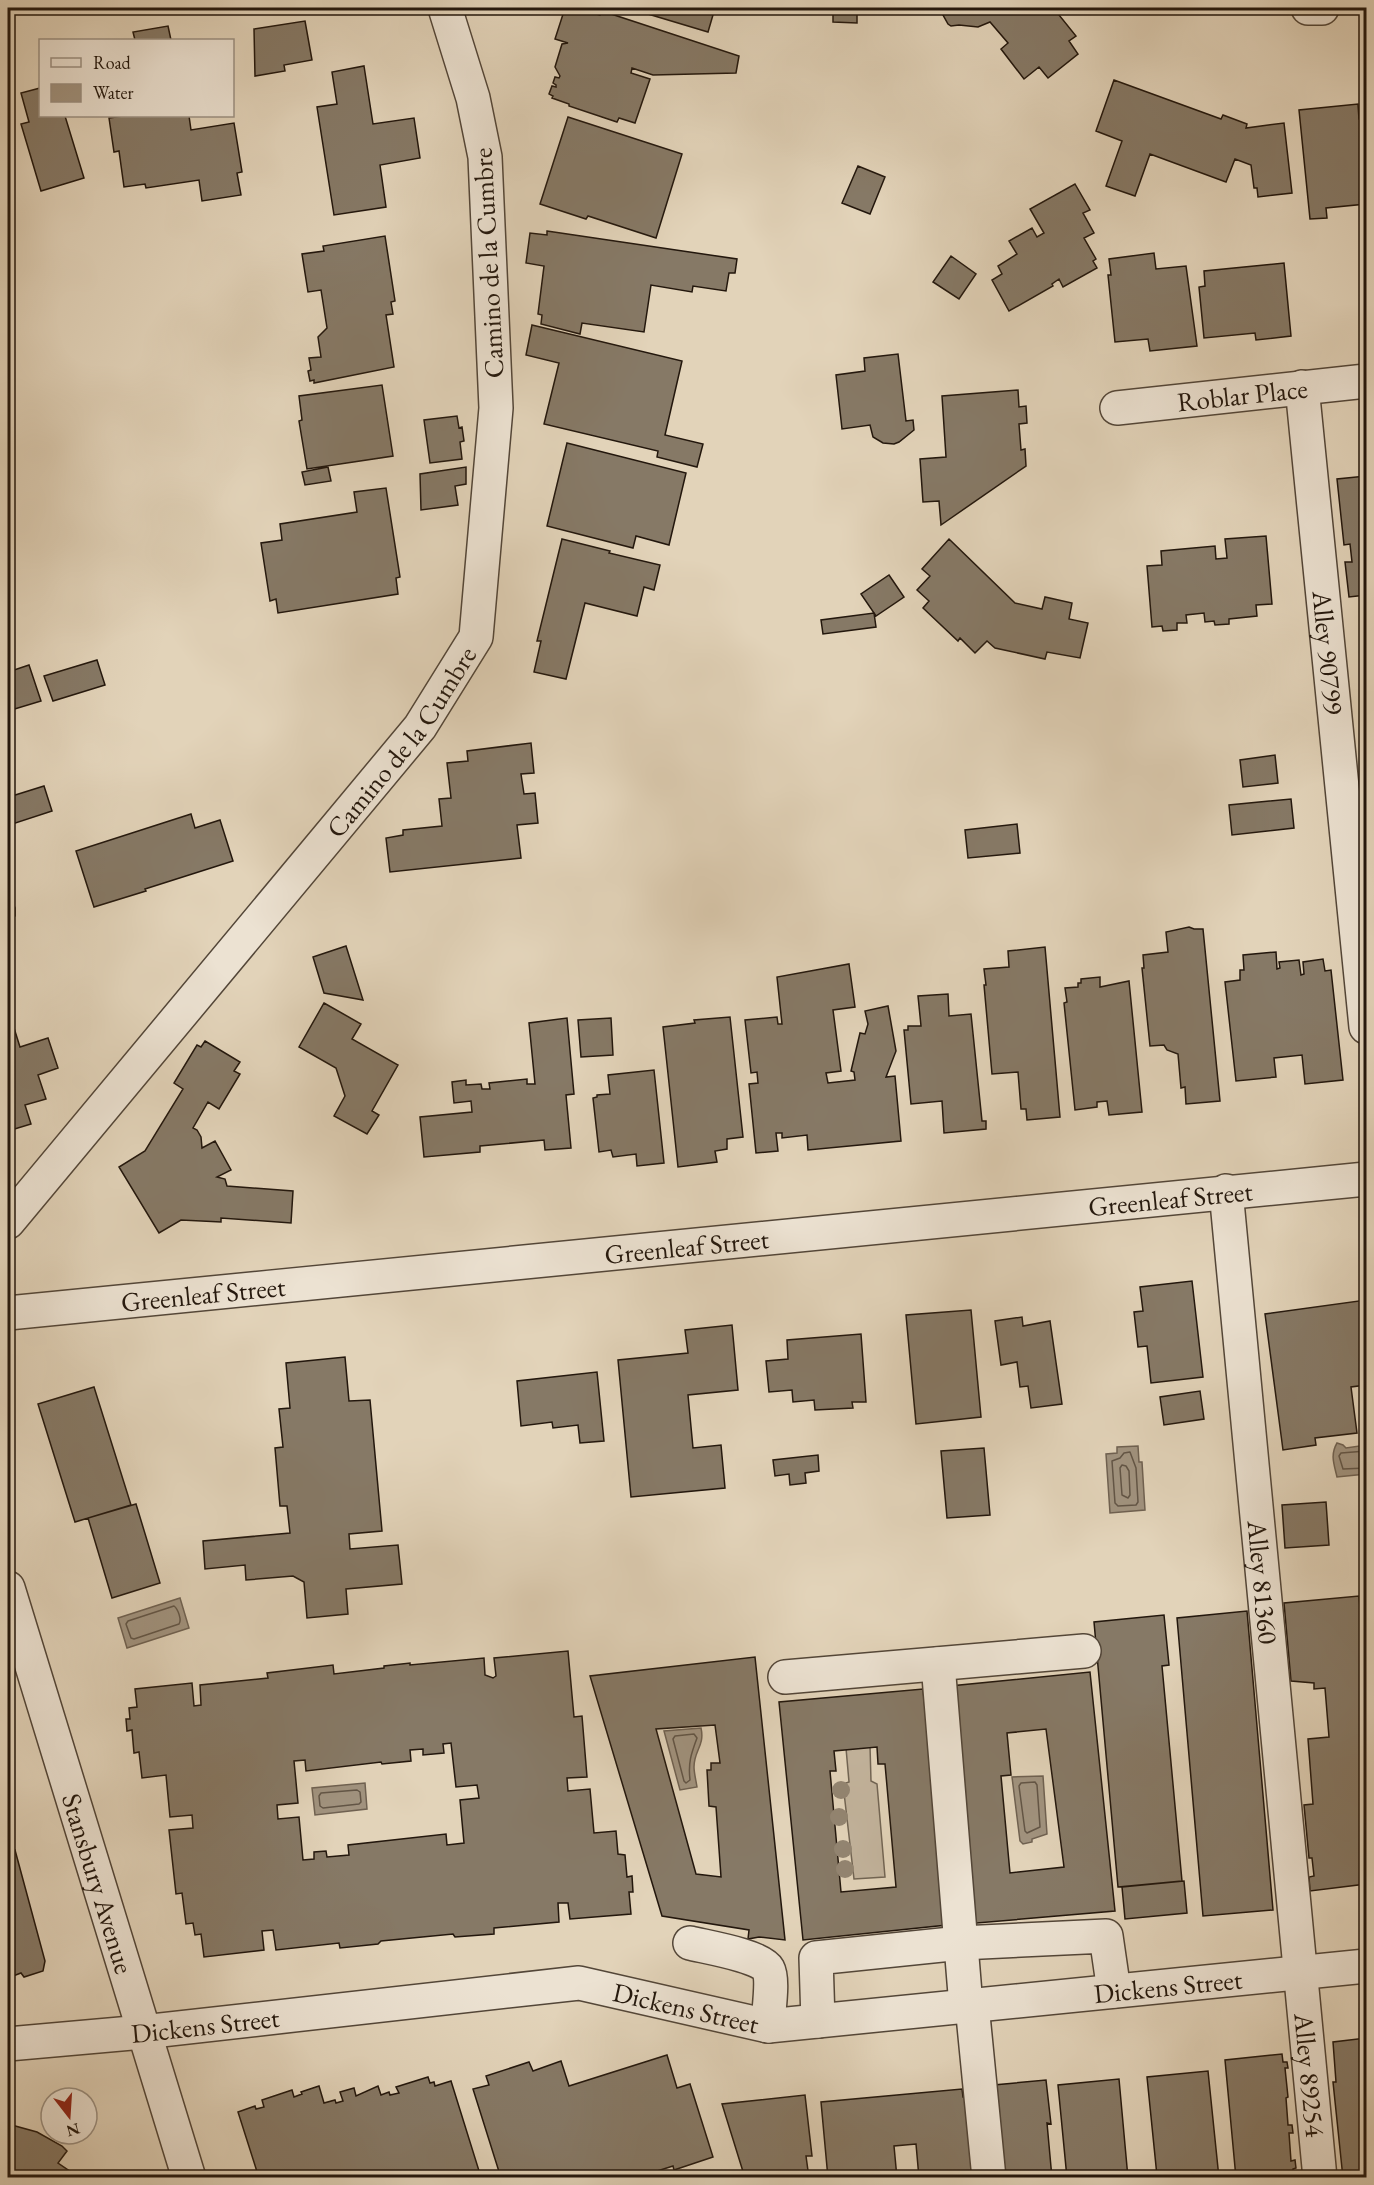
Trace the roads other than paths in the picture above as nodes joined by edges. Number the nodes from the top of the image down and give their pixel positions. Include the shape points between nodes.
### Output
1 (445, 8) edge
2 (1308, 8) edge
3 (1322, 8) edge
4 (1366, 381) edge
5 (1302, 387) junction
6 (1118, 408) dead end
7 (1366, 1027) edge
8 (1366, 1179) edge
9 (1226, 1191) junction
10 (8, 1222) edge
11 (8, 1313) edge
12 (8, 1588) edge
13 (1084, 1651) dead end
14 (938, 1664) junction
15 (785, 1677) dead end
16 (690, 1942) dead end
17 (961, 1943) junction
18 (1366, 1966) edge
19 (1300, 1973) junction
20 (1114, 1991) junction
21 (969, 2006) junction
22 (818, 2020) junction
23 (768, 2025) junction
24 (143, 2032) junction
25 (8, 2044) edge
26 (189, 2178) edge
27 (989, 2178) edge
28 (1320, 2178) edge

1 - 10 street, Camino de la Cumbre via 473,98 486,193 496,408 476,637 420,727
2 - 3 street
4 - 5 street, Roblar Place
5 - 6 street, Roblar Place
5 - 7 street, Alley 90799
8 - 9 street, Greenleaf Street
9 - 11 street, Greenleaf Street
9 - 19 street, Alley 81360
12 - 24 street, Stansbury Avenue
13 - 14 street
14 - 15 street
14 - 17 street
16 - 23 street via 759,1960 768,1969
17 - 20 street via 1106,1936
17 - 21 street
17 - 22 street via 816,1958
18 - 19 street, Dickens Street
19 - 20 street, Dickens Street
19 - 28 street, Alley 89254
20 - 21 street, Dickens Street
21 - 22 street, Dickens Street
21 - 27 street
22 - 23 street, Dickens Street
23 - 24 street, Dickens Street via 579,1983
24 - 25 street, Dickens Street
24 - 26 street, Stansbury Avenue

